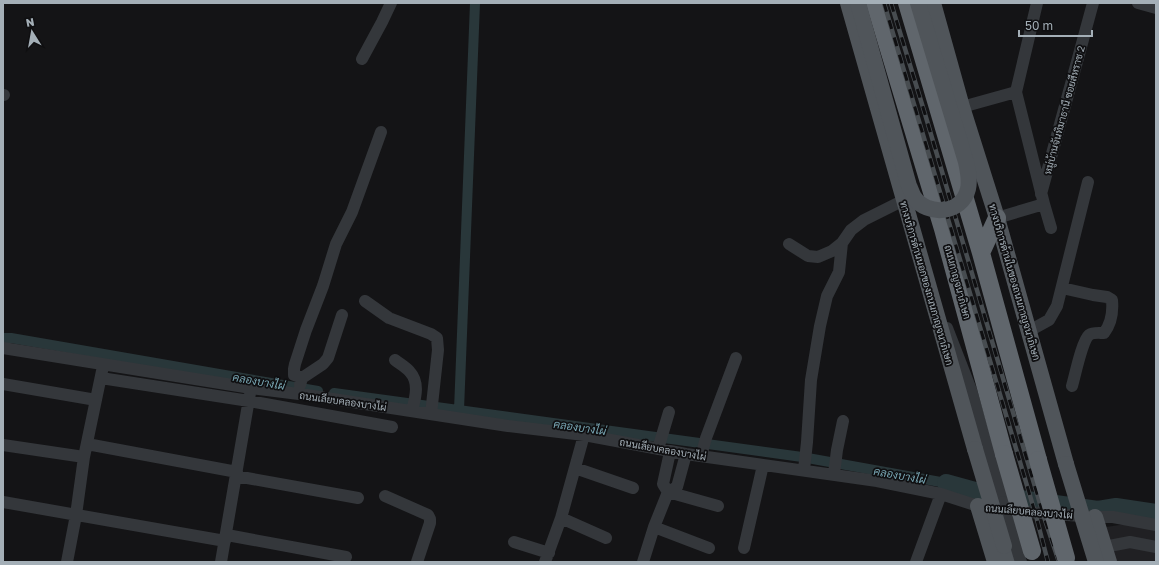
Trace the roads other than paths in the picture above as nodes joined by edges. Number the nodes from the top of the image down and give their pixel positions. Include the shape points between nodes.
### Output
1 (391, 3) edge
2 (848, 3) edge
3 (858, 3) edge
4 (875, 3) edge
5 (907, 3) edge
6 (918, 3) edge
7 (933, 3) edge
8 (1037, 3) edge
9 (1093, 3) edge
10 (1138, 3) edge
11 (1156, 8) edge
12 (362, 59) dead end
13 (1016, 92) junction
14 (962, 107) junction
15 (381, 132) dead end
16 (1088, 182) dead end
17 (1042, 199) junction
18 (904, 200) junction
19 (997, 218) junction
20 (1051, 228) dead end
21 (842, 243) junction
22 (789, 244) dead end
23 (918, 248) junction
24 (981, 253) junction
25 (1062, 288) junction
26 (365, 300) dead end
27 (342, 315) dead end
28 (1028, 331) junction
29 (3, 348) edge
30 (736, 358) dead end
31 (395, 360) dead end
32 (103, 364) junction
33 (101, 378) junction
34 (3, 384) edge
35 (300, 386) junction
36 (1072, 386) dead end
37 (251, 388) junction
38 (96, 400) junction
39 (249, 402) junction
40 (413, 408) junction
41 (431, 411) junction
42 (669, 412) dead end
43 (843, 421) dead end
44 (392, 427) dead end
45 (584, 435) junction
46 (87, 444) junction
47 (3, 445) edge
48 (659, 447) junction
49 (670, 452) junction
50 (686, 454) junction
51 (702, 454) junction
52 (84, 457) junction
53 (763, 465) junction
54 (804, 467) junction
55 (575, 468) junction
56 (834, 472) junction
57 (237, 474) junction
58 (633, 488) dead end
59 (668, 492) junction
60 (941, 494) junction
61 (385, 496) dead end
62 (358, 498) dead end
63 (3, 502) edge
64 (718, 506) dead end
65 (978, 506) junction
66 (76, 515) junction
67 (1095, 517) junction
68 (561, 518) junction
69 (1156, 524) edge
70 (654, 527) junction
71 (226, 538) junction
72 (606, 538) dead end
73 (514, 542) dead end
74 (1156, 547) edge
75 (709, 548) dead end
76 (744, 548) dead end
77 (1106, 555) edge
78 (346, 557) dead end
79 (547, 558) edge
80 (1029, 558) edge
81 (1066, 560) edge
82 (67, 562) edge
83 (221, 562) edge
84 (417, 562) edge
85 (643, 562) edge
86 (916, 562) edge
87 (995, 562) edge
88 (1008, 562) edge
89 (1096, 562) edge

1 - 12 street
2 - 18 main road, ทางบริการด้านนอกของถนนกาญจนาภิเษก
3 - 6 main road, bridge via 914,198 932,210 943,210 949,209 963,199 968,190 969,176
4 - 80 highway, ถนนกาญจนาภิเษก, bridge via 943,229 1004,454
5 - 24 highway
7 - 14 main road, ทางบริการด้านในของถนนกาญจนาภิเษก
8 - 13 street
9 - 17 street, หมู่บ้านจันทิมาธานี ซอยสีหราช 2
10 - 11 street
13 - 14 street
13 - 17 street
14 - 19 main road, ทางบริการด้านในของถนนกาญจนาภิเษก
15 - 35 street via 352,212 336,244 295,364 294,375
16 - 25 street
17 - 19 street
17 - 20 street
18 - 21 street via 864,220 851,230
18 - 23 main road, ทางบริการด้านนอกของถนนกาญจนาภิเษก
19 - 24 highway
19 - 28 main road, ทางบริการด้านในของถนนกาญจนาภิเษก
21 - 22 street via 818,257 808,256
21 - 54 street via 839,272 827,296 820,326 811,380
23 - 80 street, bridge via 971,390
23 - 88 main road, ทางบริการด้านนอกของถนนกาญจนาภิเษก, bridge
24 - 81 highway, bridge
25 - 28 street via 1057,306 1049,320
25 - 36 street via 1112,300 1109,326 1104,332 1088,336
26 - 41 street via 389,318 437,338
27 - 35 street via 328,358
28 - 89 main road, ทางบริการด้านในของถนนกาญจนาภิเษก, bridge
29 - 32 street, ถนนเลียบคลองบางไผ่
30 - 51 street
31 - 40 street via 414,378 416,390
32 - 33 street
32 - 37 street, ถนนเลียบคลองบางไผ่
33 - 38 street
33 - 39 street
34 - 38 street
35 - 37 street, ถนนเลียบคลองบางไผ่
35 - 40 street, ถนนเลียบคลองบางไผ่
37 - 39 street
38 - 46 street
39 - 44 street
39 - 57 street
40 - 41 street, ถนนเลียบคลองบางไผ่
41 - 45 street, ถนนเลียบคลองบางไผ่ via 508,426
42 - 48 street
43 - 56 street
45 - 48 street, ถนนเลียบคลองบางไผ่
45 - 55 street
46 - 52 street
46 - 57 street
47 - 52 street
48 - 49 street, ถนนเลียบคลองบางไผ่
49 - 50 street, ถนนเลียบคลองบางไผ่
49 - 59 street via 664,484
50 - 51 street, ถนนเลียบคลองบางไผ่
50 - 59 street via 677,487
51 - 53 street, ถนนเลียบคลองบางไผ่
52 - 66 street
53 - 54 street, ถนนเลียบคลองบางไผ่
53 - 76 street
54 - 56 street, ถนนเลียบคลองบางไผ่
55 - 58 street
55 - 68 street
56 - 60 street, ถนนเลียบคลองบางไผ่
57 - 62 street
57 - 71 street
59 - 64 street
59 - 70 street
60 - 65 street, ถนนเลียบคลองบางไผ่
60 - 86 street
61 - 84 street via 428,515 430,519
63 - 66 street
65 - 67 street, ถนนเลียบคลองบางไผ่ via 1008,511
65 - 87 main road
66 - 71 street
66 - 82 street
67 - 69 street, ถนนเลียบคลองบางไผ่ via 1113,517
67 - 77 main road
68 - 72 street
68 - 79 street
70 - 75 street
70 - 85 street
71 - 78 street
71 - 83 street
73 - 79 street
74 - 77 street via 1130,542

